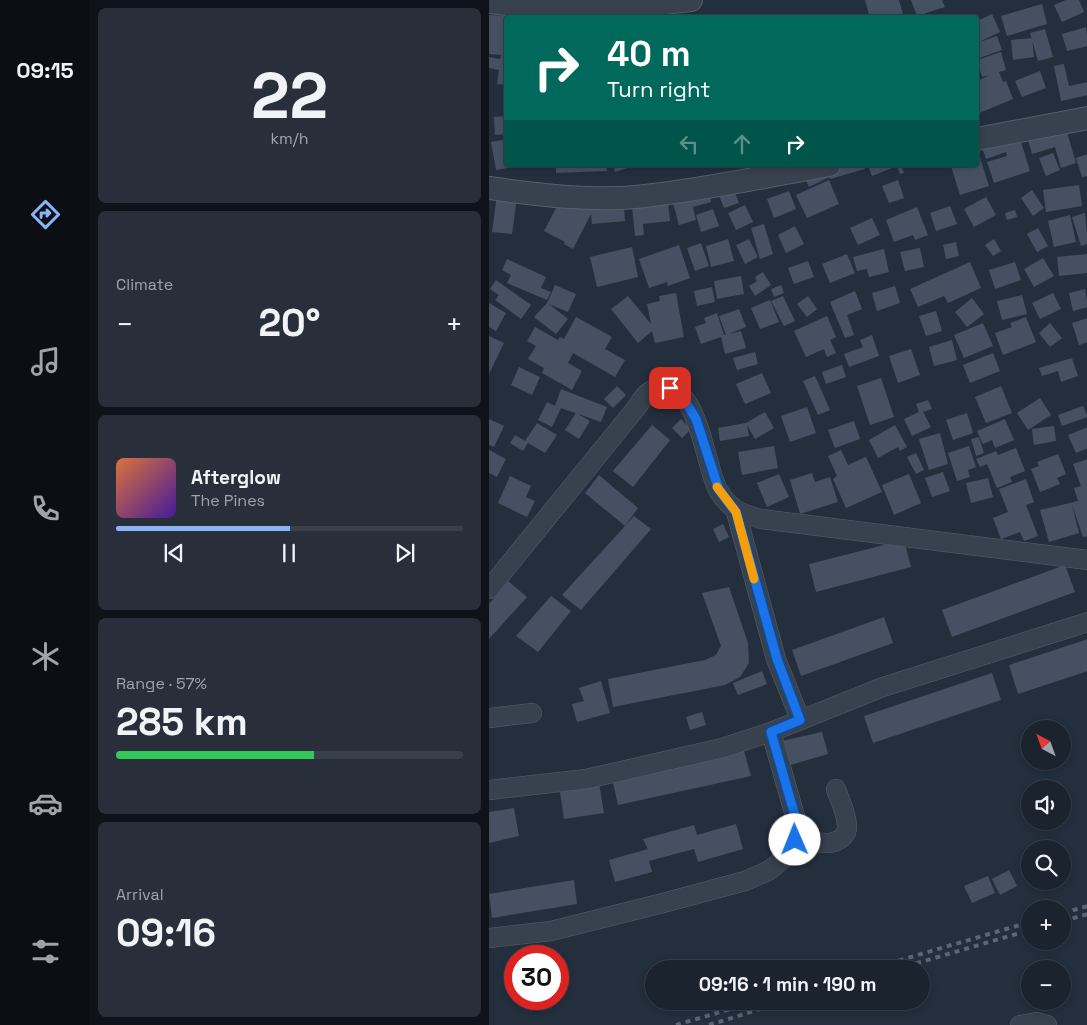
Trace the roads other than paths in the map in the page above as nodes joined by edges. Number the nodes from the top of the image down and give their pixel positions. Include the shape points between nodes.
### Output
1 (691, 0) edge
2 (489, 2) edge
3 (1087, 118) edge
4 (979, 139) edge
5 (817, 167) edge
6 (489, 188) edge
7 (736, 512) junction
8 (1087, 560) edge
9 (489, 589) edge
10 (1087, 622) edge
11 (532, 713) dead end
12 (489, 718) edge
13 (800, 720) junction
14 (771, 732) junction
15 (837, 789) dead end
16 (489, 790) edge
17 (797, 823) junction
18 (489, 938) edge
19 (1020, 1025) edge
20 (1047, 1025) edge

1 - 2 street via 601,10 551,9
3 - 4 street
5 - 6 street via 643,196 578,197
7 - 8 street via 770,520
7 - 9 street via 719,490 696,419 682,396 670,388 656,387 646,393
7 - 13 street via 777,659
10 - 13 street via 883,687
11 - 12 street
13 - 14 street
14 - 16 street via 722,748 586,779
14 - 17 street
15 - 17 street via 846,818 847,829 843,837 837,842 814,840
17 - 18 street via 795,840 784,858 770,870 745,880 551,931
19 - 20 street via 1037,1022

